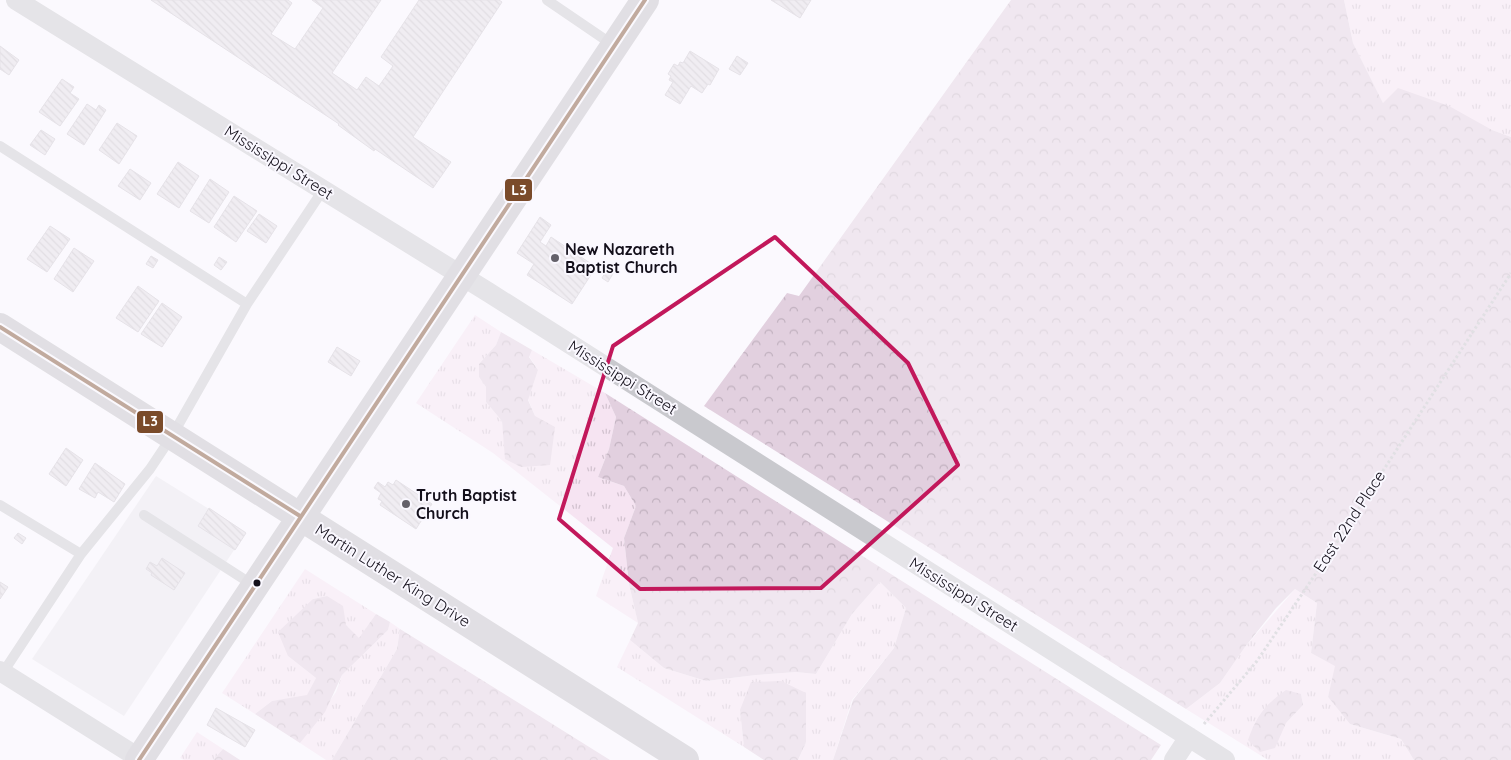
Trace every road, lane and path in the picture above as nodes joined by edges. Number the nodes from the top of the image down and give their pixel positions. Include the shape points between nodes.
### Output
1 (16, 0) edge
2 (547, 0) edge
3 (645, 0) edge
4 (614, 46) junction
5 (0, 146) edge
6 (323, 190) junction
7 (1511, 273) edge
8 (461, 275) junction
9 (248, 304) junction
10 (0, 327) edge
11 (172, 436) junction
12 (0, 505) edge
13 (144, 515) dead end
14 (300, 516) junction
15 (81, 554) junction
16 (253, 586) junction
17 (1, 674) edge
18 (1189, 737) junction
19 (140, 760) edge
20 (685, 760) edge
21 (1174, 760) edge
22 (1226, 760) edge

1 - 6 street, Mississippi Street
2 - 4 lane
3 - 4 street
4 - 8 street
5 - 9 lane
6 - 8 street, Mississippi Street
6 - 9 lane
7 - 18 path, East 22nd Place via 1256,661 1205,723
8 - 14 street
8 - 18 street, Mississippi Street
9 - 11 lane
10 - 11 street, Martin Luther King Drive
11 - 14 street, Martin Luther King Drive
11 - 15 lane via 150,469
12 - 15 lane
13 - 16 lane
14 - 16 street
14 - 20 street, Martin Luther King Drive
15 - 17 lane
16 - 19 street
17 - 19 street
18 - 21 street
18 - 22 street, Mississippi Street

